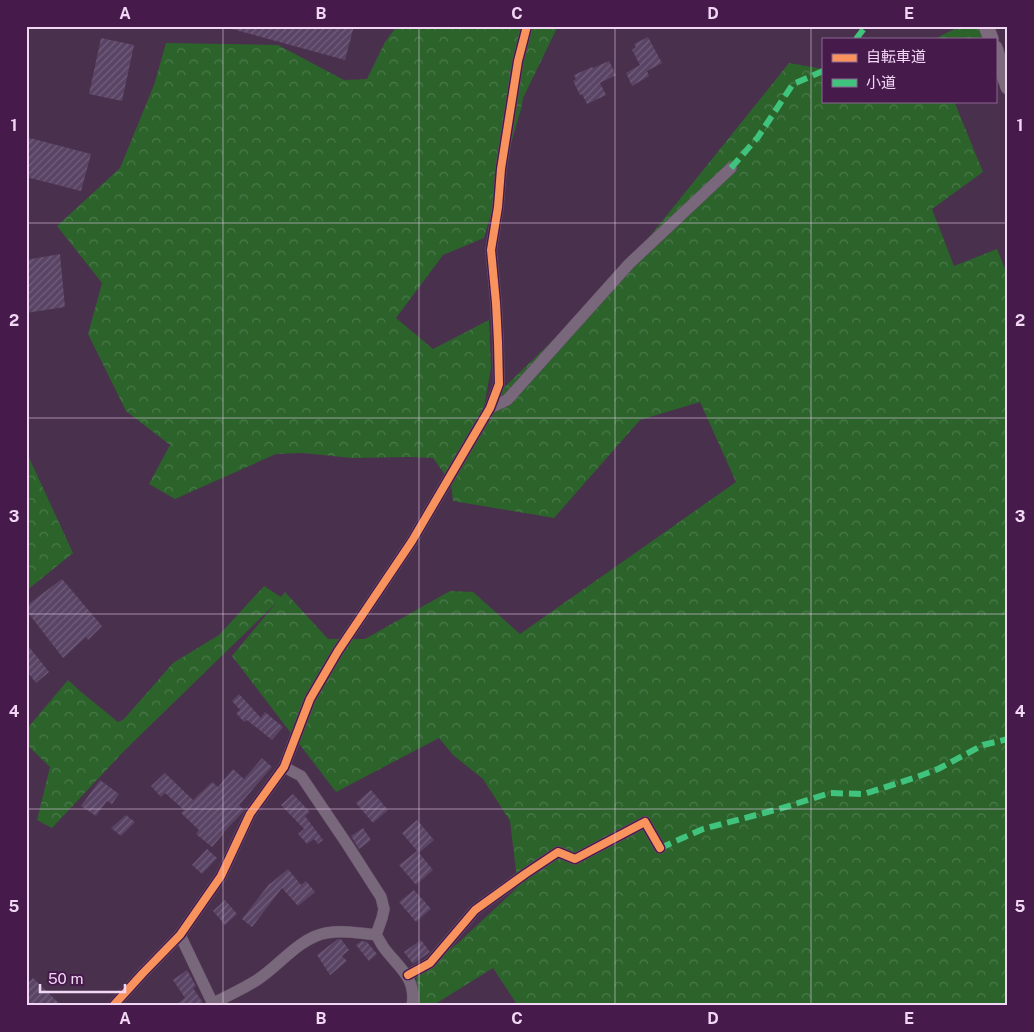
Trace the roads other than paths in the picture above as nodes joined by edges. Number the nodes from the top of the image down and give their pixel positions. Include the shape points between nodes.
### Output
1 (527, 26) edge
2 (986, 26) edge
3 (991, 38) edge
4 (996, 51) edge
5 (1008, 87) edge
6 (731, 168) dead end
7 (490, 408) junction
8 (284, 767) junction
9 (660, 848) dead end
10 (180, 935) junction
11 (376, 935) junction
12 (408, 976) junction
13 (213, 1005) edge
14 (113, 1006) edge
15 (412, 1006) edge

1 - 7 street via 518,61 491,250 499,384
2 - 3 street
4 - 5 street
6 - 7 street via 629,264 506,400
7 - 8 street via 412,541 338,651 310,699
8 - 10 street via 250,814 221,876
8 - 11 street via 301,776 381,897 384,910
9 - 12 street via 645,822 575,860 558,852 475,910 430,963
10 - 13 street
10 - 14 street
11 - 12 street
11 - 13 street via 345,931 324,933 288,954 257,980
12 - 15 street via 413,988

